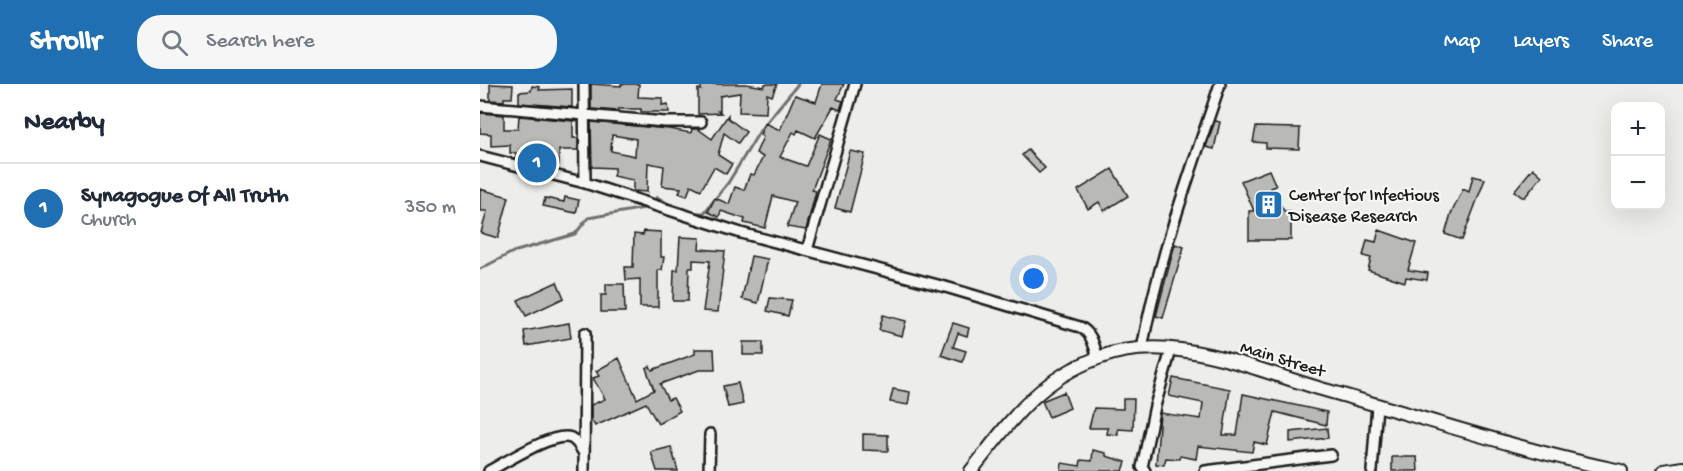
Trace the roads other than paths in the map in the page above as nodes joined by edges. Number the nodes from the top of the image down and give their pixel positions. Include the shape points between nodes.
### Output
1 (584, 84) edge
2 (855, 84) edge
3 (1220, 84) edge
4 (480, 106) edge
5 (584, 113) junction
6 (701, 122) dead end
7 (480, 156) edge
8 (585, 183) junction
9 (807, 250) junction
10 (585, 333) dead end
11 (1142, 349) junction
12 (1172, 350) junction
13 (1098, 358) junction
14 (1377, 405) junction
15 (710, 434) dead end
16 (584, 455) junction
17 (1331, 455) dead end
18 (1683, 468) edge
19 (489, 471) edge
20 (584, 471) edge
21 (709, 471) edge
22 (971, 471) edge
23 (1145, 471) edge
24 (1205, 471) edge
25 (1372, 471) edge
26 (1621, 471) edge
27 (1664, 471) edge

1 - 5 street
2 - 9 street
3 - 11 street via 1181,203
4 - 5 street
5 - 6 street
5 - 8 street
7 - 8 street
8 - 9 street via 726,229
9 - 13 street via 1080,327 1091,337
10 - 16 street
11 - 12 main road, Main Street
11 - 13 main road, Main Street
12 - 14 main road, Main Street via 1211,355
12 - 23 street via 1155,405 1142,467
13 - 22 main road, Main Street via 1028,400
14 - 25 street
14 - 26 main road, Main Street
15 - 21 street
16 - 19 street via 573,439 563,436
16 - 20 street
17 - 24 street
18 - 27 main road

